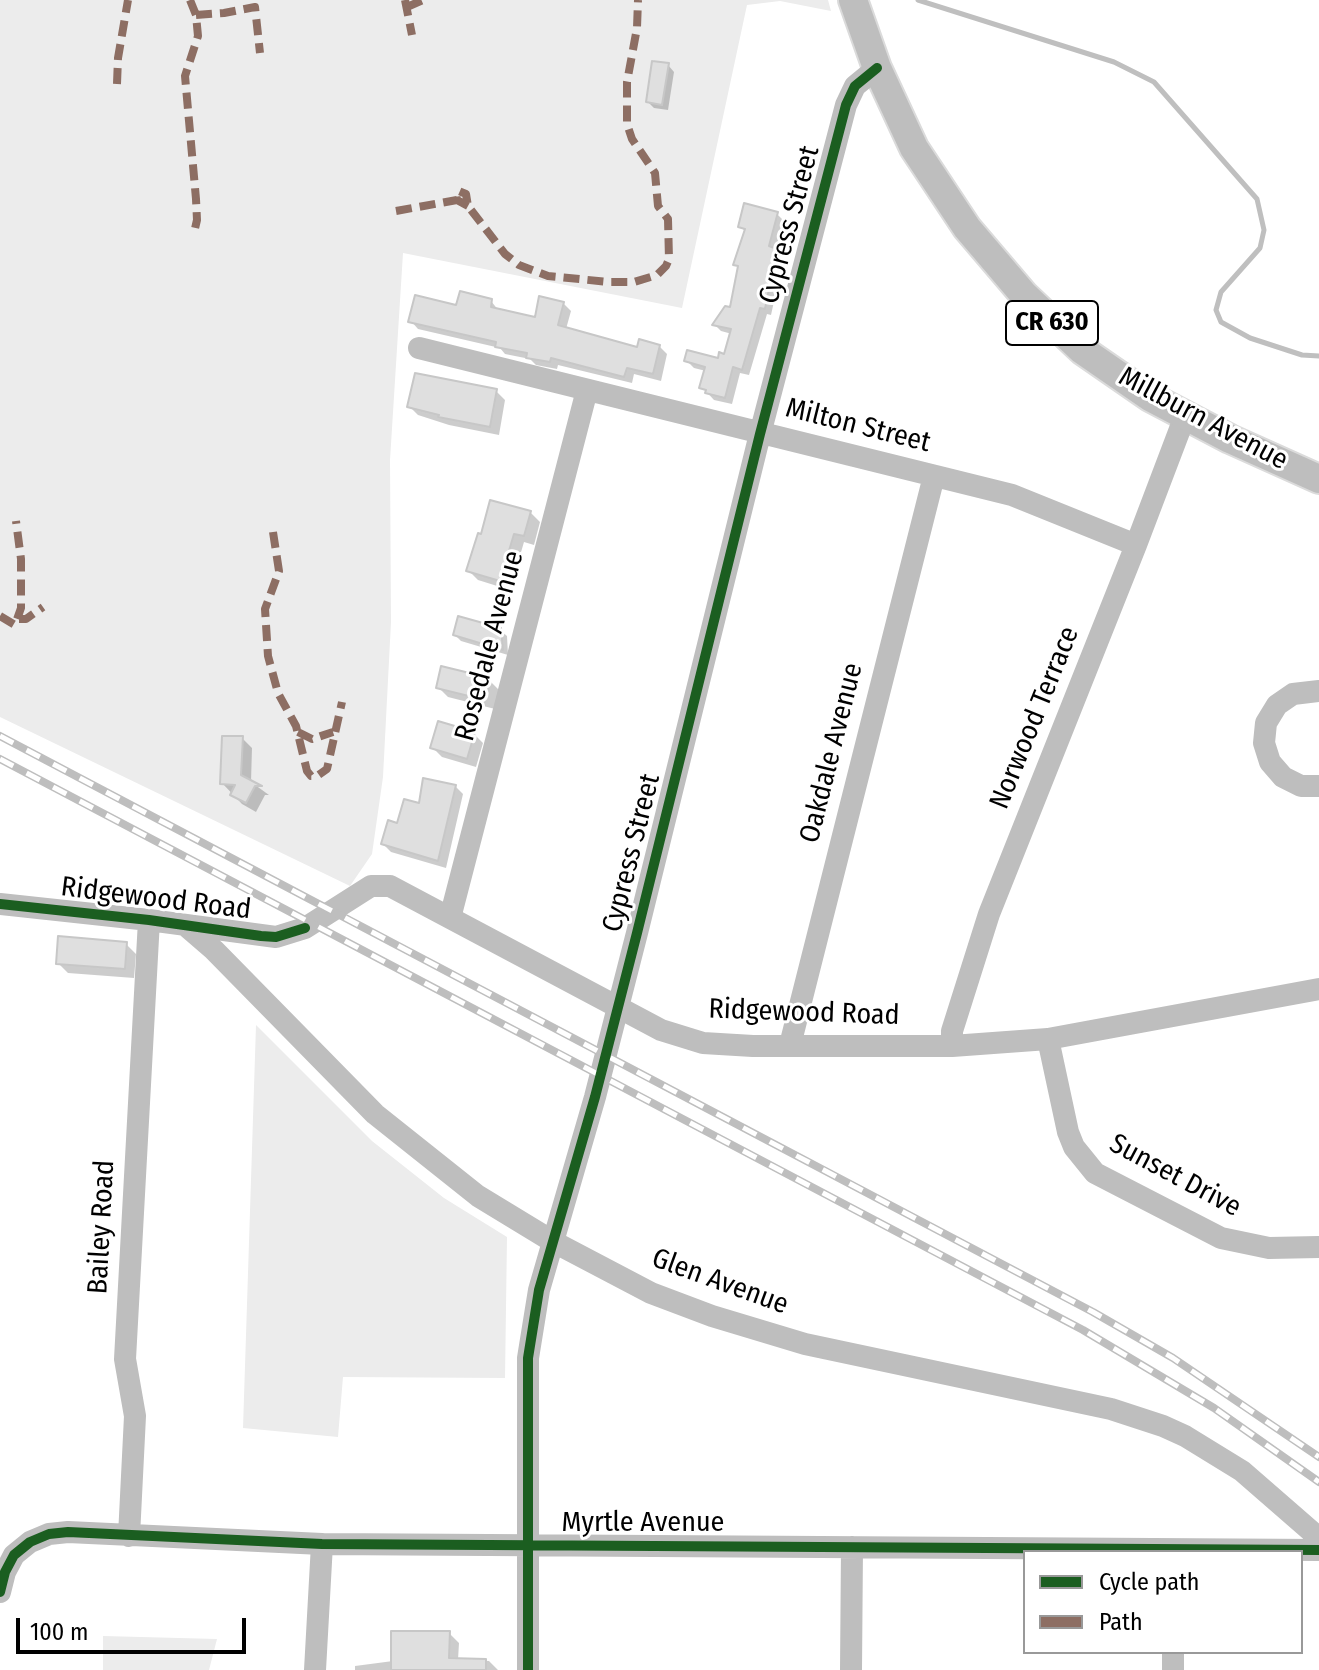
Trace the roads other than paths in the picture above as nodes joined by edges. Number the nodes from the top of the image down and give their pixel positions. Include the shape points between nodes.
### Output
1 (857, 10) edge
2 (877, 68) junction
3 (419, 348) dead end
4 (587, 390) junction
5 (1185, 416) junction
6 (760, 434) junction
7 (934, 476) junction
8 (1319, 479) edge
9 (1136, 545) junction
10 (1319, 691) edge
11 (1319, 786) edge
12 (0, 904) edge
13 (450, 918) junction
14 (149, 920) junction
15 (184, 924) junction
16 (1319, 989) edge
17 (617, 1006) junction
18 (1048, 1039) junction
19 (790, 1045) junction
20 (952, 1046) junction
21 (552, 1241) junction
22 (1319, 1247) edge
23 (129, 1536) junction
24 (1319, 1538) edge
25 (322, 1544) junction
26 (529, 1547) junction
27 (852, 1547) junction
28 (1045, 1550) edge
29 (0, 1592) edge
30 (315, 1670) edge
31 (528, 1670) edge
32 (851, 1670) edge

1 - 2 main road, Millburn Avenue / CR 630
2 - 5 main road, Millburn Avenue / CR 630 via 935,183 998,268 1082,350
2 - 6 street, Cypress Street via 855,86 846,105
3 - 4 street, Milton Street
4 - 6 street, Milton Street
4 - 13 street, Rosedale Avenue
5 - 8 main road, Millburn Avenue / CR 630
5 - 9 street, Norwood Terrace
6 - 7 street, Milton Street
6 - 17 street, Cypress Street
7 - 9 street, Milton Street via 1012,495
7 - 19 street, Oakdale Avenue
9 - 20 street, Norwood Terrace via 989,914 952,1031
10 - 11 street via 1293,694 1277,705 1266,723 1264,743 1270,762 1283,777 1301,786
12 - 14 street, Ridgewood Road
13 - 15 street, Ridgewood Road via 380,884 305,928 276,937
13 - 17 street, Ridgewood Road
14 - 15 street, Ridgewood Road
14 - 23 street, Bailey Road via 125,1359 135,1416
15 - 21 street, Glen Avenue via 375,1114 478,1196
16 - 18 street, Ridgewood Road
17 - 19 street, Ridgewood Road via 661,1030 703,1043
17 - 21 street, Cypress Street
18 - 20 street, Ridgewood Road
18 - 22 street, Sunset Drive via 1068,1132 1095,1173 1221,1238 1269,1248
19 - 20 street, Ridgewood Road
21 - 24 street, Glen Avenue via 651,1293 712,1316 805,1344 1111,1409 1163,1426 1242,1471
21 - 26 street, Cypress Street via 528,1358
23 - 25 street, Myrtle Avenue
23 - 29 street, Myrtle Avenue via 68,1532 30,1542 14,1555
25 - 26 street, Myrtle Avenue
25 - 30 street
26 - 27 street, Myrtle Avenue
26 - 31 street, Cypress Street
27 - 28 street, Myrtle Avenue
27 - 32 street

